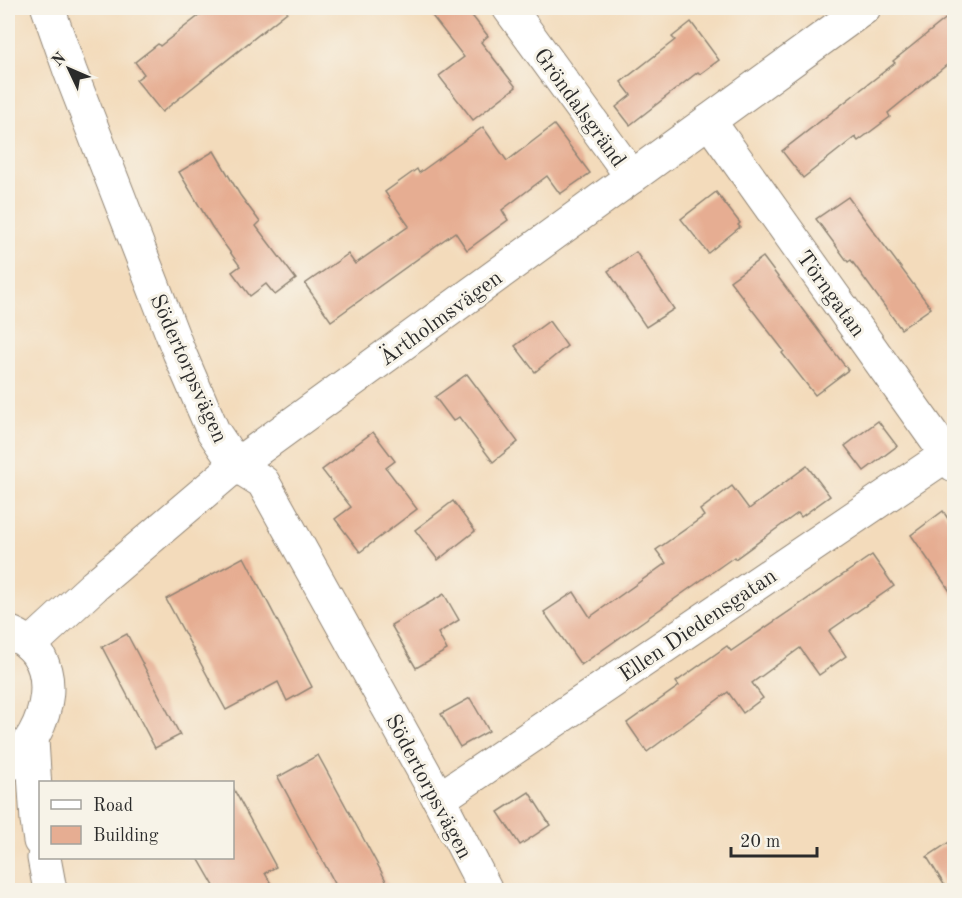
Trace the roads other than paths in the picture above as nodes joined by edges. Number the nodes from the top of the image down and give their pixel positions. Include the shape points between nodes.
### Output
1 (48, 8) edge
2 (509, 8) edge
3 (864, 8) edge
4 (709, 121) junction
5 (632, 177) junction
6 (952, 456) edge
7 (236, 465) junction
8 (8, 605) edge
9 (20, 638) edge
10 (32, 740) junction
11 (8, 765) edge
12 (439, 799) junction
13 (39, 834) edge
14 (44, 859) edge
15 (50, 891) edge
16 (486, 891) edge

1 - 7 street, Södertorpsvägen via 179,352 213,431
2 - 5 street, Gröndalsgränd
3 - 4 street, Ärtholmsvägen
4 - 5 street, Ärtholmsvägen
4 - 6 street, Törngatan
5 - 7 street, Ärtholmsvägen
6 - 12 street, Ellen Diedensgatan
7 - 9 street, Ärtholmsvägen via 94,586
7 - 12 street, Södertorpsvägen via 263,482
8 - 9 street
9 - 10 street via 39,654 46,682 44,713
10 - 11 street
10 - 13 street
12 - 16 street, Södertorpsvägen
14 - 15 street

